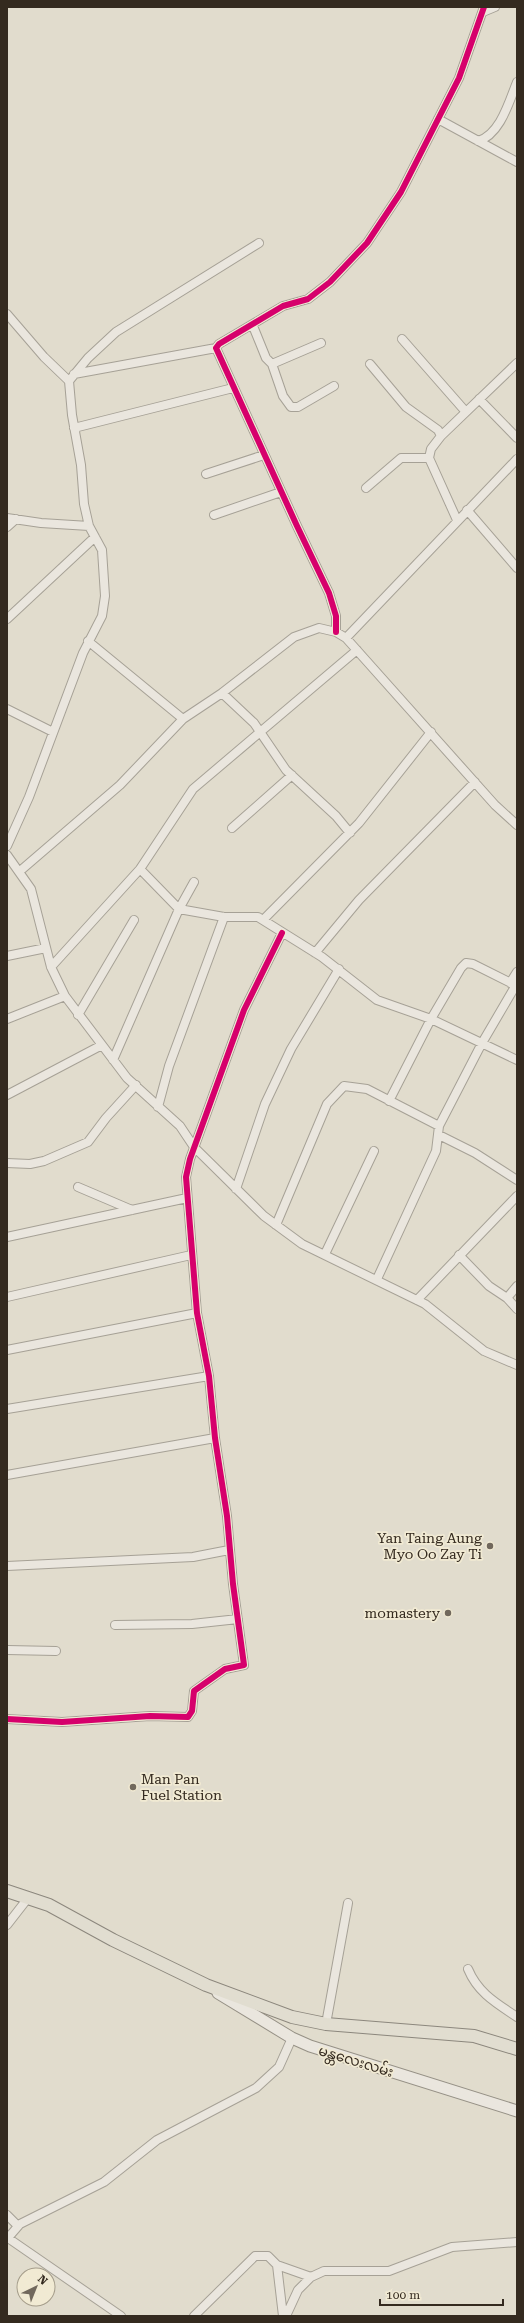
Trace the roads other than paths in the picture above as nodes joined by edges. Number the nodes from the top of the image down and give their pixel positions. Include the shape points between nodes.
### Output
1 (495, 7) edge
2 (484, 9) edge
3 (517, 82) edge
4 (438, 119) junction
5 (488, 143) junction
6 (517, 162) edge
7 (259, 243) dead end
8 (7, 314) edge
9 (253, 326) junction
10 (402, 339) dead end
11 (321, 343) dead end
12 (216, 348) junction
13 (517, 363) edge
14 (272, 364) junction
15 (370, 364) dead end
16 (71, 378) junction
17 (334, 386) dead end
18 (233, 388) junction
19 (480, 399) junction
20 (466, 412) junction
21 (74, 428) junction
22 (441, 436) junction
23 (517, 438) edge
24 (264, 455) junction
25 (429, 458) junction
26 (516, 464) edge
27 (206, 474) dead end
28 (366, 488) dead end
29 (281, 492) junction
30 (467, 510) junction
31 (214, 515) dead end
32 (7, 518) edge
33 (16, 519) junction
34 (457, 520) junction
35 (89, 526) junction
36 (7, 527) edge
37 (95, 537) junction
38 (517, 568) edge
39 (7, 619) edge
40 (336, 632) junction
41 (346, 638) junction
42 (88, 641) junction
43 (357, 650) junction
44 (222, 693) junction
45 (7, 709) edge
46 (183, 719) junction
47 (53, 732) junction
48 (259, 732) junction
49 (431, 732) junction
50 (292, 775) junction
51 (475, 782) junction
52 (517, 825) edge
53 (232, 828) dead end
54 (350, 832) junction
55 (7, 846) edge
56 (7, 855) edge
57 (9, 866) edge
58 (140, 869) junction
59 (20, 871) junction
60 (194, 882) dead end
61 (179, 908) junction
62 (224, 917) junction
63 (134, 920) dead end
64 (262, 920) junction
65 (282, 933) junction
66 (46, 948) junction
67 (315, 953) junction
68 (7, 956) edge
69 (52, 967) junction
70 (339, 969) junction
71 (517, 972) edge
72 (514, 985) edge
73 (65, 996) junction
74 (78, 1014) junction
75 (431, 1019) junction
76 (7, 1020) edge
77 (482, 1043) junction
78 (102, 1045) junction
79 (113, 1060) junction
80 (517, 1060) edge
81 (136, 1086) junction
82 (7, 1095) edge
83 (389, 1101) junction
84 (158, 1107) junction
85 (439, 1126) junction
86 (439, 1136) junction
87 (194, 1147) junction
88 (374, 1151) dead end
89 (7, 1163) edge
90 (517, 1180) edge
91 (78, 1187) dead end
92 (236, 1189) junction
93 (517, 1196) edge
94 (187, 1198) junction
95 (133, 1210) junction
96 (276, 1225) junction
97 (7, 1237) edge
98 (325, 1254) junction
99 (191, 1255) junction
100 (459, 1255) junction
101 (377, 1279) junction
102 (517, 1286) edge
103 (7, 1297) edge
104 (507, 1298) junction
105 (417, 1300) junction
106 (517, 1309) edge
107 (197, 1314) junction
108 (7, 1350) edge
109 (517, 1365) edge
110 (209, 1376) junction
111 (7, 1409) edge
112 (215, 1438) junction
113 (7, 1474) edge
114 (229, 1550) junction
115 (7, 1566) edge
116 (238, 1618) junction
117 (115, 1625) dead end
118 (7, 1650) edge
119 (56, 1651) dead end
120 (7, 1719) edge
121 (7, 1891) edge
122 (28, 1898) junction
123 (348, 1903) dead end
124 (7, 1925) edge
125 (468, 1968) dead end
126 (206, 1985) junction
127 (517, 2017) edge
128 (326, 2024) junction
129 (292, 2038) junction
130 (517, 2049) edge
131 (517, 2111) edge
132 (7, 2215) edge
133 (18, 2226) junction
134 (7, 2238) edge
135 (517, 2242) edge
136 (277, 2265) junction
137 (311, 2276) junction
138 (121, 2316) edge
139 (194, 2316) edge
140 (283, 2316) edge
141 (286, 2316) edge

1 - 2 street
2 - 4 street via 459,78
3 - 5 street
4 - 5 street via 478,141
4 - 9 street via 401,192 367,243 330,282 308,299 283,306
5 - 6 street
7 - 16 street via 116,332
8 - 16 street via 44,357
9 - 12 street
9 - 14 street via 266,358
10 - 20 street
11 - 14 street
12 - 16 street
12 - 18 street
13 - 19 street
14 - 17 street via 283,396 291,407 298,407
15 - 22 street via 399,400 438,430
16 - 21 street
18 - 21 street
18 - 24 street
19 - 20 street
19 - 23 street
20 - 22 street
21 - 35 street
22 - 25 street via 431,449
24 - 27 street
24 - 29 street
25 - 28 street via 401,458
25 - 34 street
26 - 30 street
29 - 31 street
29 - 40 street via 330,593 336,616
30 - 34 street
30 - 38 street
32 - 33 street
33 - 35 street
33 - 36 street
34 - 41 street
35 - 37 street
37 - 39 street
37 - 42 street via 102,550 105,596 102,616
40 - 41 street
40 - 44 street via 319,628 294,637
41 - 43 street
42 - 46 street
42 - 47 street
43 - 48 street
43 - 49 street
44 - 46 street
44 - 48 street via 254,723
45 - 47 street
46 - 59 street via 120,785
47 - 55 street via 29,798
48 - 50 street
48 - 58 street via 193,789
49 - 51 street
49 - 54 street via 360,823
50 - 53 street
50 - 54 street
51 - 52 street
51 - 67 street via 359,900
54 - 64 street
56 - 57 street
57 - 59 street
58 - 61 street
58 - 69 street
59 - 66 street via 31,889
60 - 61 street
61 - 62 street
61 - 79 street
62 - 64 street
62 - 84 street via 169,1066
63 - 74 street
64 - 65 street
65 - 67 street
65 - 87 street via 244,1010
66 - 68 street
66 - 69 street
67 - 70 street
69 - 73 street
70 - 75 street via 377,1000
70 - 92 street via 290,1049 265,1104
71 - 72 street
72 - 75 street via 473,964 466,963
72 - 77 street
73 - 74 street
73 - 76 street
74 - 78 street
75 - 77 street
75 - 83 street
77 - 80 street
77 - 85 street
78 - 79 street
78 - 82 street
79 - 81 street via 126,1078
81 - 84 street
81 - 89 street via 88,1142 44,1161 30,1164
83 - 85 street
83 - 96 street via 367,1090 344,1086 333,1095 326,1104
84 - 87 street via 180,1126
85 - 86 street
86 - 90 street via 475,1153
86 - 101 street via 436,1151
87 - 92 street
87 - 94 street via 186,1178
88 - 98 street
91 - 95 street
92 - 96 street
93 - 100 street
94 - 95 street
94 - 99 street
95 - 97 street
96 - 98 street via 302,1244
98 - 101 street
99 - 103 street
99 - 107 street via 197,1290
100 - 104 street via 489,1286
100 - 105 street
101 - 105 street
102 - 104 street
104 - 106 street
105 - 109 street via 484,1351
107 - 108 street
107 - 110 street
110 - 111 street
110 - 112 street
112 - 113 street
112 - 114 street via 227,1516
114 - 115 street via 192,1556
114 - 116 street
116 - 117 street via 192,1624
116 - 120 street via 244,1665 225,1669 194,1691 192,1711 188,1717 150,1716 62,1722
118 - 119 street
121 - 122 main road
122 - 124 street
122 - 126 main road via 49,1905 113,1940
123 - 128 street
125 - 127 street via 484,1995
126 - 128 main road via 292,2017
126 - 129 main road, မန္တလေးလမ်း
128 - 130 main road via 474,2036
129 - 131 main road, မန္တလေးလမ်း via 310,2046
129 - 133 street via 279,2067 256,2088 157,2140 104,2182
132 - 133 street
133 - 134 street
134 - 138 street
135 - 137 street via 452,2246 389,2271 324,2271
136 - 137 street
136 - 139 street via 268,2256 256,2256
136 - 140 street
137 - 141 street via 298,2290

